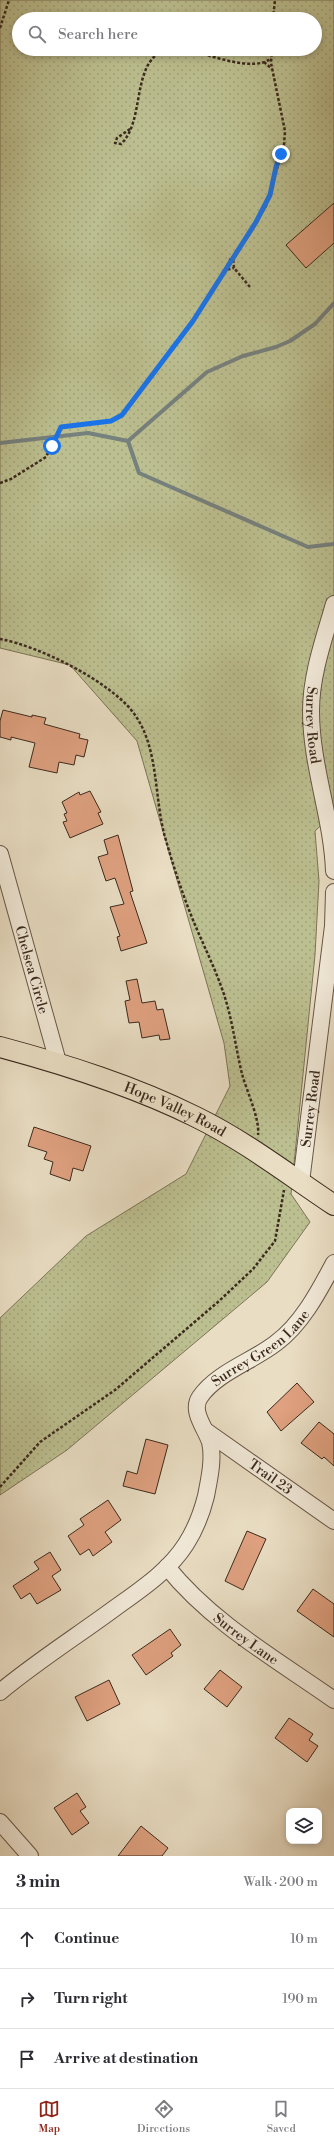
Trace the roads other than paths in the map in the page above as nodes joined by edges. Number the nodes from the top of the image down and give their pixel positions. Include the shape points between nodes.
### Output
1 (334, 604) edge
2 (0, 854) edge
3 (334, 871) edge
4 (334, 892) edge
5 (332, 949) edge
6 (0, 1047) edge
7 (58, 1062) junction
8 (293, 1184) junction
9 (334, 1205) edge
10 (334, 1263) edge
11 (206, 1431) junction
12 (334, 1522) edge
13 (167, 1567) junction
14 (0, 1692) edge
15 (334, 1700) edge
16 (0, 1822) edge
17 (30, 1856) edge

1 - 3 street, Surrey Road via 318,662 311,710 316,768
2 - 7 street, Chelsea Circle
4 - 5 street, Surrey Road
5 - 8 street, Surrey Road
6 - 7 main road, Hope Valley Road
7 - 8 main road, Hope Valley Road via 112,1081 197,1117 255,1151
8 - 9 main road, Hope Valley Road
10 - 11 street, Surrey Green Lane via 322,1286 288,1332 265,1351 205,1390 198,1399 197,1409
11 - 12 street, Trail 23
11 - 13 street via 211,1457 204,1502 186,1544
13 - 14 street via 133,1595
13 - 15 street, Surrey Lane via 184,1589 210,1613
16 - 17 street

